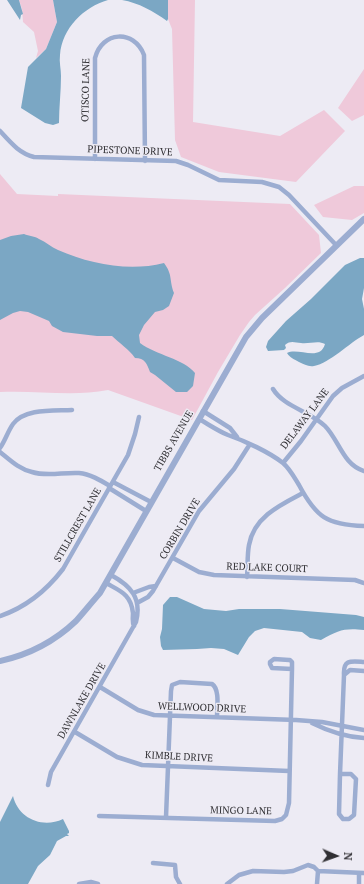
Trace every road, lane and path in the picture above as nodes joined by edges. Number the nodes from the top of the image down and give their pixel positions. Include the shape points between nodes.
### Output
1 (0, 131) edge
2 (95, 159) junction
3 (146, 161) junction
4 (364, 219) edge
5 (336, 245) junction
6 (364, 376) edge
7 (273, 389) dead end
8 (72, 410) dead end
9 (203, 411) junction
10 (139, 417) dead end
11 (316, 418) junction
12 (198, 419) junction
13 (237, 437) junction
14 (250, 444) junction
15 (0, 448) edge
16 (0, 452) edge
17 (283, 463) junction
18 (364, 471) edge
19 (111, 485) junction
20 (303, 493) junction
21 (152, 502) junction
22 (146, 511) junction
23 (364, 526) edge
24 (173, 558) junction
25 (111, 574) junction
26 (247, 577) junction
27 (106, 583) junction
28 (364, 583) edge
29 (156, 586) junction
30 (133, 593) junction
31 (136, 601) junction
32 (130, 602) junction
33 (0, 616) edge
34 (134, 626) junction
35 (0, 661) edge
36 (364, 662) edge
37 (292, 669) junction
38 (364, 671) edge
39 (344, 675) junction
40 (100, 687) junction
41 (170, 716) junction
42 (216, 717) junction
43 (291, 720) junction
44 (311, 722) junction
45 (342, 726) junction
46 (364, 730) edge
47 (75, 732) junction
48 (342, 734) junction
49 (364, 738) edge
50 (168, 767) junction
51 (289, 771) junction
52 (340, 774) junction
53 (48, 785) dead end
54 (99, 816) dead end
55 (166, 818) junction
56 (153, 863) dead end
57 (318, 872) junction
58 (362, 873) edge
59 (79, 884) edge
60 (98, 884) edge
61 (180, 884) edge
62 (227, 884) edge
63 (317, 884) edge
64 (359, 884) edge

1 - 2 street, PIPESTONE DRIVE via 18,150 28,156
2 - 3 street, PIPESTONE DRIVE
2 - 3 street, OTISCO LANE via 95,58 97,50 104,42 120,37 135,42 144,55
3 - 5 street, PIPESTONE DRIVE via 176,161 219,180 273,185 284,191
4 - 5 street, TIBBS AVENUE
5 - 9 street, TIBBS AVENUE via 251,329
6 - 11 street, DELAWAY LANE via 336,392
7 - 11 street via 281,398
8 - 15 street via 34,412 22,416 13,424
9 - 12 street, TIBBS AVENUE
9 - 13 street via 230,428
10 - 19 street, STILLCREST LANE via 131,448
11 - 17 street, DELAWAY LANE
11 - 18 street via 332,433 350,463
12 - 13 street
12 - 21 street, TIBBS AVENUE
13 - 14 street
14 - 17 street
14 - 24 street, CORBIN DRIVE via 234,469 199,512
16 - 19 street via 30,472 83,474
17 - 20 street
19 - 21 street
19 - 22 street
19 - 33 street, STILLCREST LANE via 56,579 32,600
20 - 23 street via 313,508 325,518 344,525
20 - 26 street via 273,509 256,526 249,545
21 - 22 street, TIBBS AVENUE
22 - 25 street, TIBBS AVENUE
24 - 26 street, RED LAKE COURT via 206,574
24 - 29 street, CORBIN DRIVE
25 - 27 street, TIBBS AVENUE
25 - 30 street via 124,582
26 - 28 street, RED LAKE COURT via 354,580
27 - 32 street via 124,592
27 - 35 street, TIBBS AVENUE via 77,620 57,636 33,650
29 - 30 street
29 - 31 street, CORBIN DRIVE via 148,597
30 - 31 street
31 - 32 street
31 - 34 street, DAWNLAKE DRIVE via 138,615
32 - 34 street
34 - 40 street, DAWNLAKE DRIVE
36 - 39 street via 347,663
37 - 37 street via 290,660 270,662 272,668
37 - 43 street, MINGO LANE
38 - 39 street via 350,670
39 - 45 street
40 - 41 street, WELLWOOD DRIVE via 142,712
40 - 47 street, DAWNLAKE DRIVE
41 - 42 street, WELLWOOD DRIVE
41 - 42 street via 172,685 180,682 214,685
41 - 50 street
42 - 43 street, WELLWOOD DRIVE
43 - 44 street, WELLWOOD DRIVE
43 - 51 street, MINGO LANE
44 - 45 street, WELLWOOD DRIVE
44 - 48 street, WELLWOOD DRIVE
45 - 46 street, WELLWOOD DRIVE
45 - 48 street
47 - 50 street, KIMBLE DRIVE via 124,760
47 - 53 street, DAWNLAKE DRIVE via 51,772
48 - 49 street, WELLWOOD DRIVE
48 - 52 street
50 - 51 street, KIMBLE DRIVE
50 - 55 street
51 - 55 street, MINGO LANE via 289,796 286,814 282,819 275,821
52 - 52 street via 339,814 343,819 349,819 354,815 356,779 351,774
54 - 55 street, MINGO LANE
56 - 61 street via 175,865 176,877
57 - 58 street
57 - 62 street via 314,866 308,865 284,872 253,871 240,875
57 - 63 street
58 - 64 street
59 - 60 street

